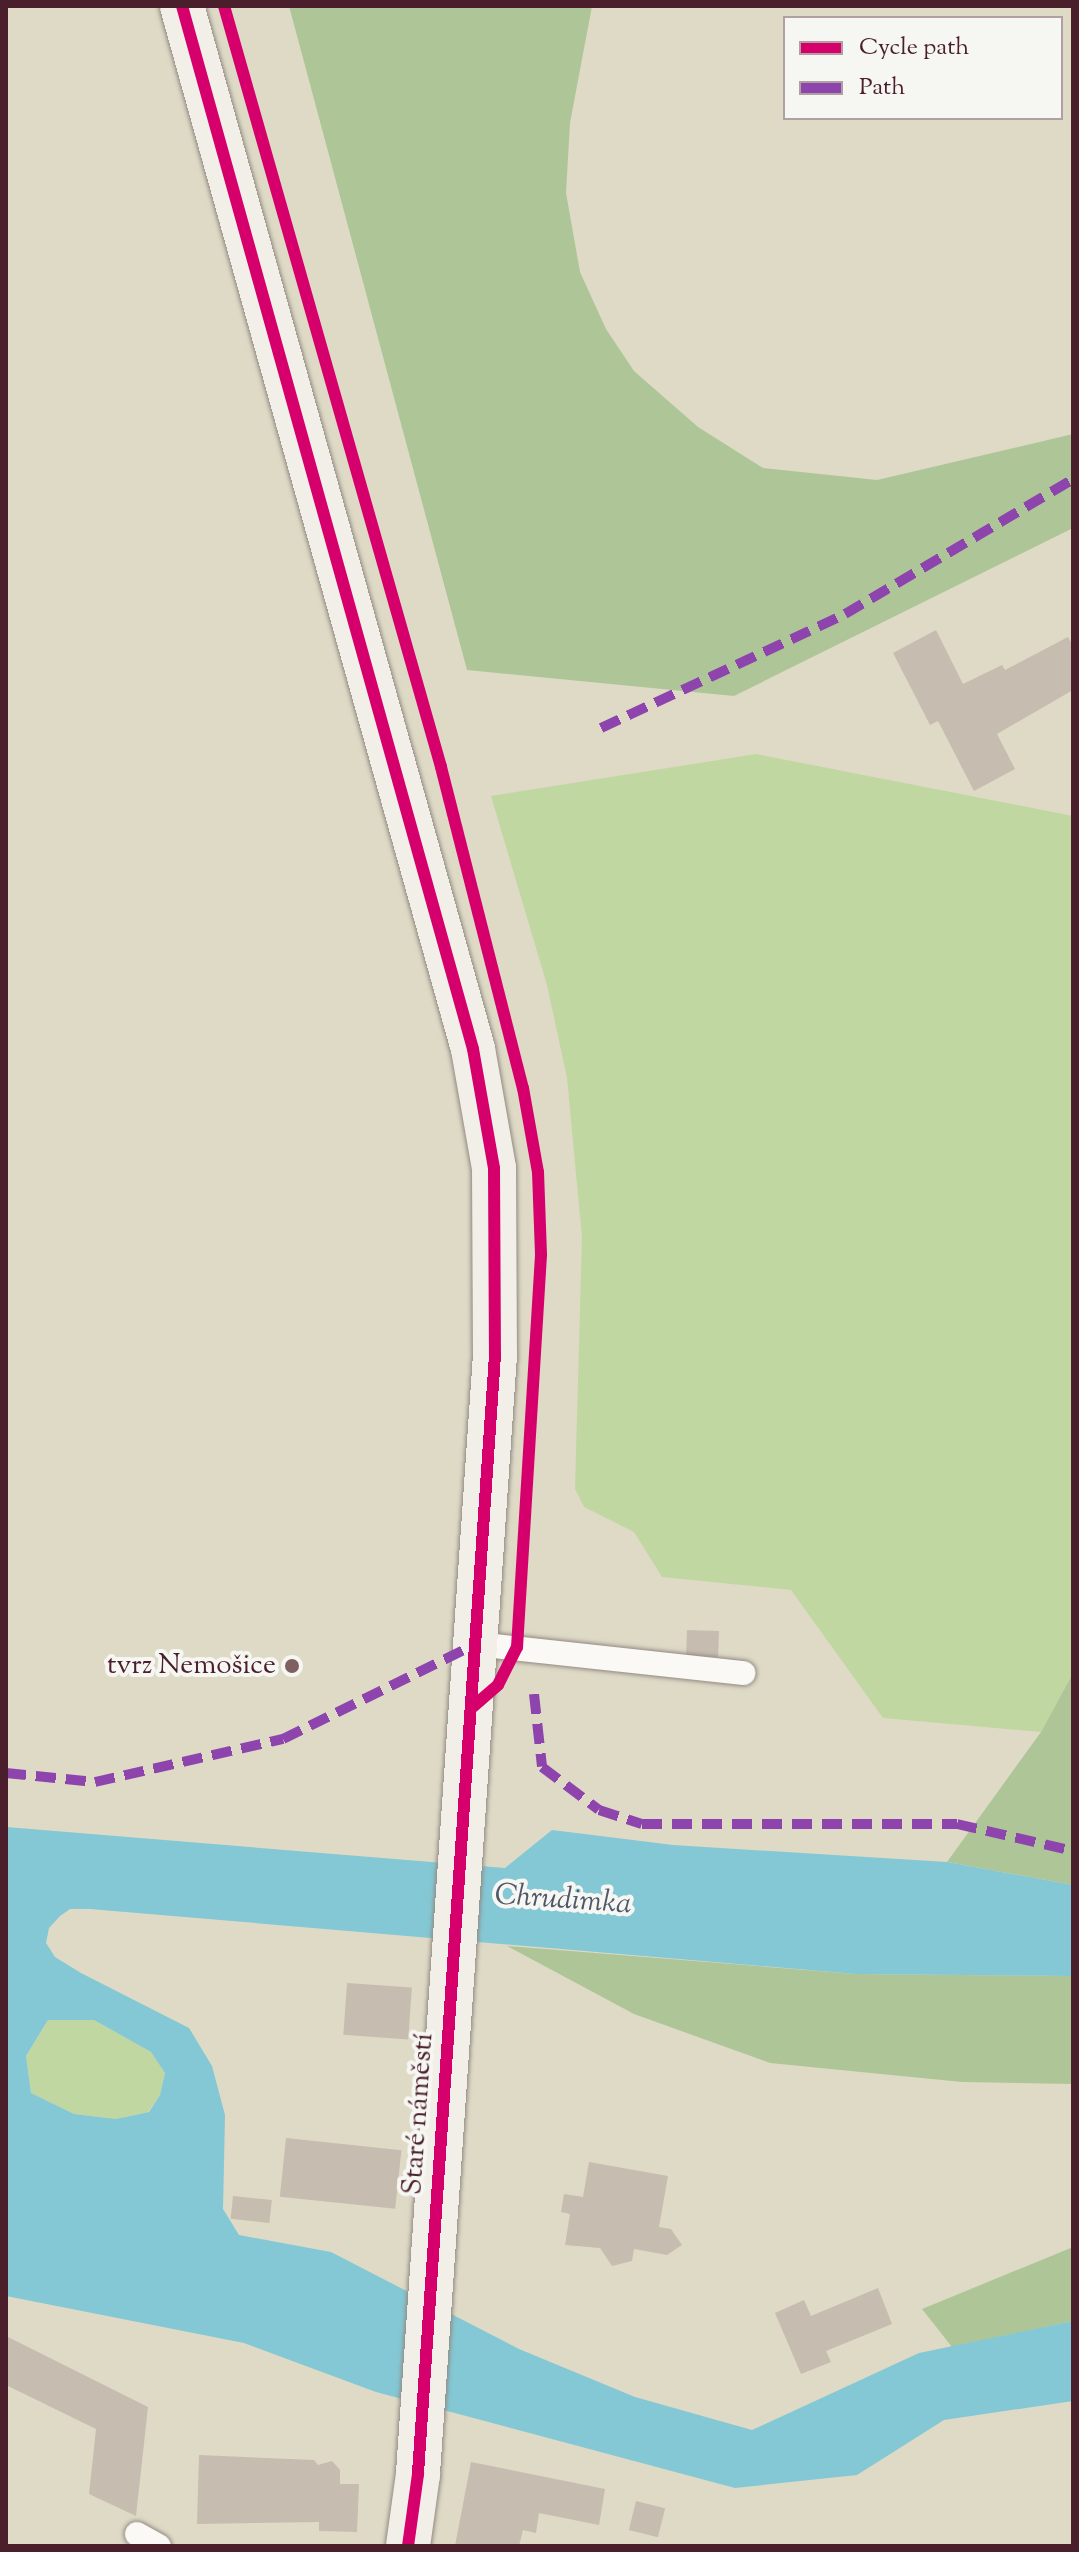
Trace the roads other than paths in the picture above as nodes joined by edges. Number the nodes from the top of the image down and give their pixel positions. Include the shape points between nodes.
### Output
1 (182, 6) edge
2 (476, 1644) junction
3 (743, 1673) dead end
4 (137, 2534) dead end
5 (159, 2546) edge
6 (408, 2546) edge

1 - 2 street, Staré náměstí via 486,1110 498,1279
2 - 3 lane
2 - 6 street, Staré náměstí via 418,2474
4 - 5 lane

